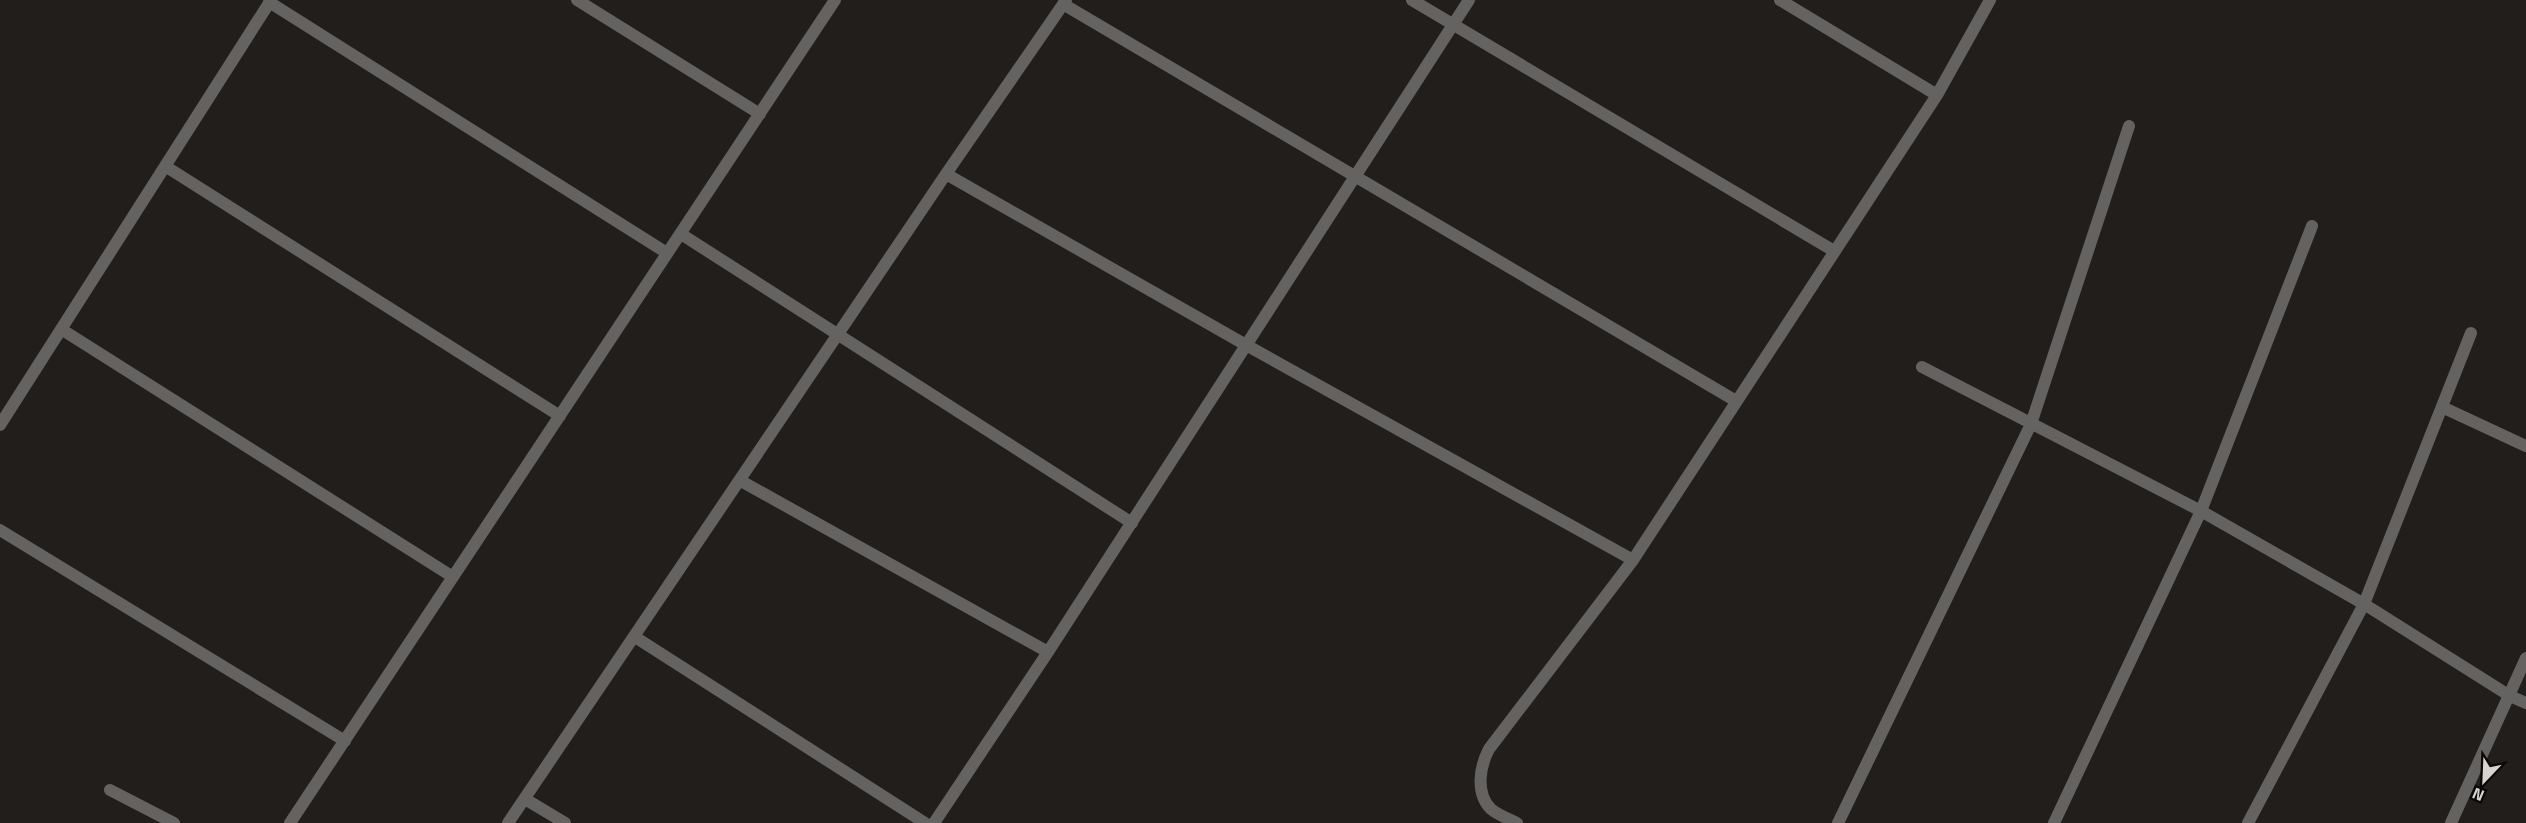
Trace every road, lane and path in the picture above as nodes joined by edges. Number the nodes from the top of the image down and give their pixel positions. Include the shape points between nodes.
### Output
1 (577, 0) edge
2 (835, 0) edge
3 (1412, 0) edge
4 (1469, 0) edge
5 (1780, 0) edge
6 (1990, 0) edge
7 (270, 1) edge
8 (1065, 2) edge
9 (1452, 26) junction
10 (1937, 96) junction
11 (760, 114) junction
12 (2129, 126) dead end
13 (165, 166) junction
14 (946, 174) junction
15 (1355, 176) junction
16 (2312, 226) dead end
17 (681, 234) junction
18 (1834, 251) junction
19 (667, 253) junction
20 (61, 329) junction
21 (2471, 333) dead end
22 (837, 336) junction
23 (1246, 345) junction
24 (1922, 367) dead end
25 (1736, 401) junction
26 (2442, 407) junction
27 (560, 416) junction
28 (2031, 423) junction
29 (0, 425) edge
30 (2526, 447) edge
31 (741, 481) junction
32 (2201, 511) junction
33 (1132, 523) junction
34 (0, 530) edge
35 (1633, 560) junction
36 (453, 577) junction
37 (2364, 604) junction
38 (635, 637) junction
39 (1048, 652) junction
40 (2526, 658) edge
41 (2510, 696) junction
42 (2526, 703) edge
43 (345, 741) junction
44 (110, 790) dead end
45 (525, 799) junction
46 (174, 823) edge
47 (290, 823) edge
48 (508, 823) edge
49 (566, 823) edge
50 (925, 823) edge
51 (934, 823) edge
52 (1517, 823) edge
53 (1838, 823) edge
54 (2054, 823) edge
55 (2248, 823) edge
56 (2451, 823) edge

1 - 11 street
2 - 11 street
3 - 9 street
4 - 9 street
5 - 10 street
6 - 10 street
7 - 13 street
7 - 19 street
8 - 14 street
8 - 15 street
9 - 15 street
9 - 18 street
10 - 18 street
11 - 17 street
12 - 28 street
13 - 20 street
13 - 27 street
14 - 22 street
14 - 23 street
15 - 23 street
15 - 25 street
16 - 32 street
17 - 19 street
17 - 22 street
18 - 25 street
19 - 27 street
20 - 29 street
20 - 36 street
21 - 26 street
22 - 31 street
22 - 33 street
23 - 33 street
23 - 35 street
24 - 28 street
25 - 35 street
26 - 30 street
26 - 37 street
27 - 36 street
28 - 32 street
28 - 53 street
31 - 38 street
31 - 39 street
32 - 37 street
32 - 54 street
33 - 39 street
34 - 43 street
35 - 52 street via 1483,761 1481,787 1486,801 1492,809
36 - 43 street
37 - 41 street
37 - 55 street
38 - 45 street
38 - 50 street
39 - 51 street
40 - 41 street
41 - 42 street
41 - 56 street
43 - 47 street
44 - 46 street
45 - 48 street
45 - 49 street

